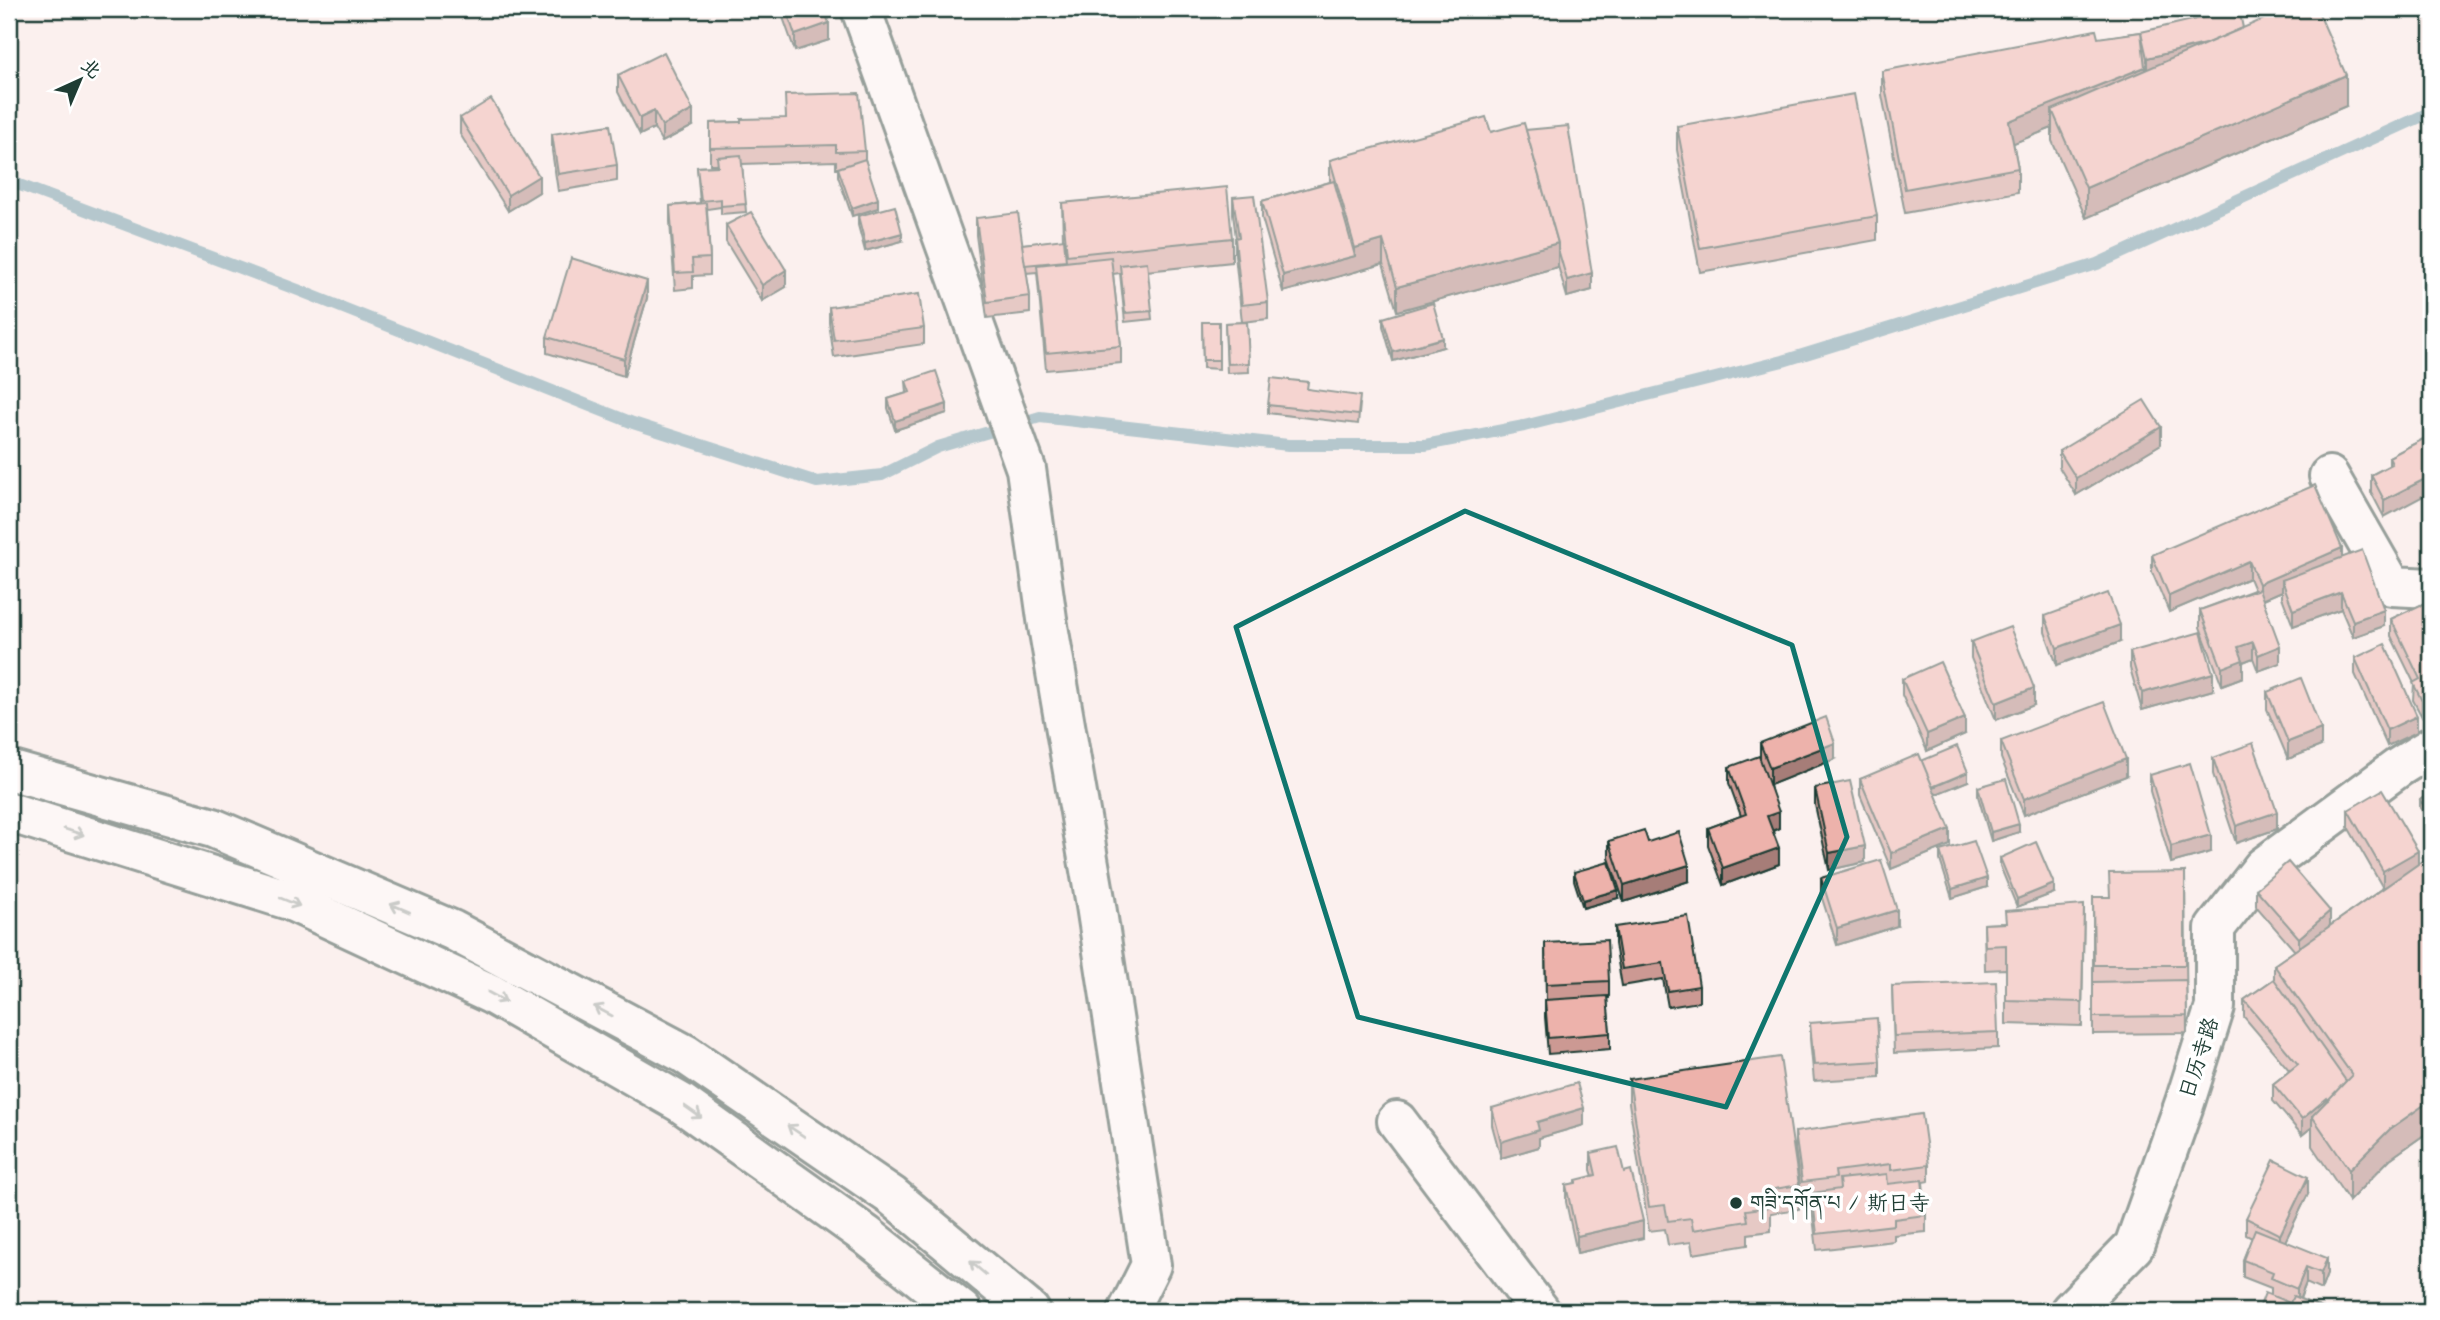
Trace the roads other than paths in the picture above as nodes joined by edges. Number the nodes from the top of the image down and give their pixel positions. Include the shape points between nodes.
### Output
1 (861, 9) edge
2 (2329, 476) dead end
3 (2431, 588) edge
4 (2431, 747) edge
5 (9, 770) edge
6 (9, 812) edge
7 (1397, 1121) dead end
8 (962, 1311) edge
9 (1030, 1311) edge
10 (1128, 1311) edge
11 (1540, 1311) edge
12 (2070, 1311) edge

1 - 10 main road via 1026,470 1151,1265
2 - 3 main road via 2392,586
4 - 12 main road, 日历寺路 via 2263,867 2215,928 2215,1007 2134,1246
9 -> 5 main road via 892,1196 685,1054 464,937 213,828
6 -> 8 main road via 289,900 491,994 681,1103 866,1235
7 - 11 main road

